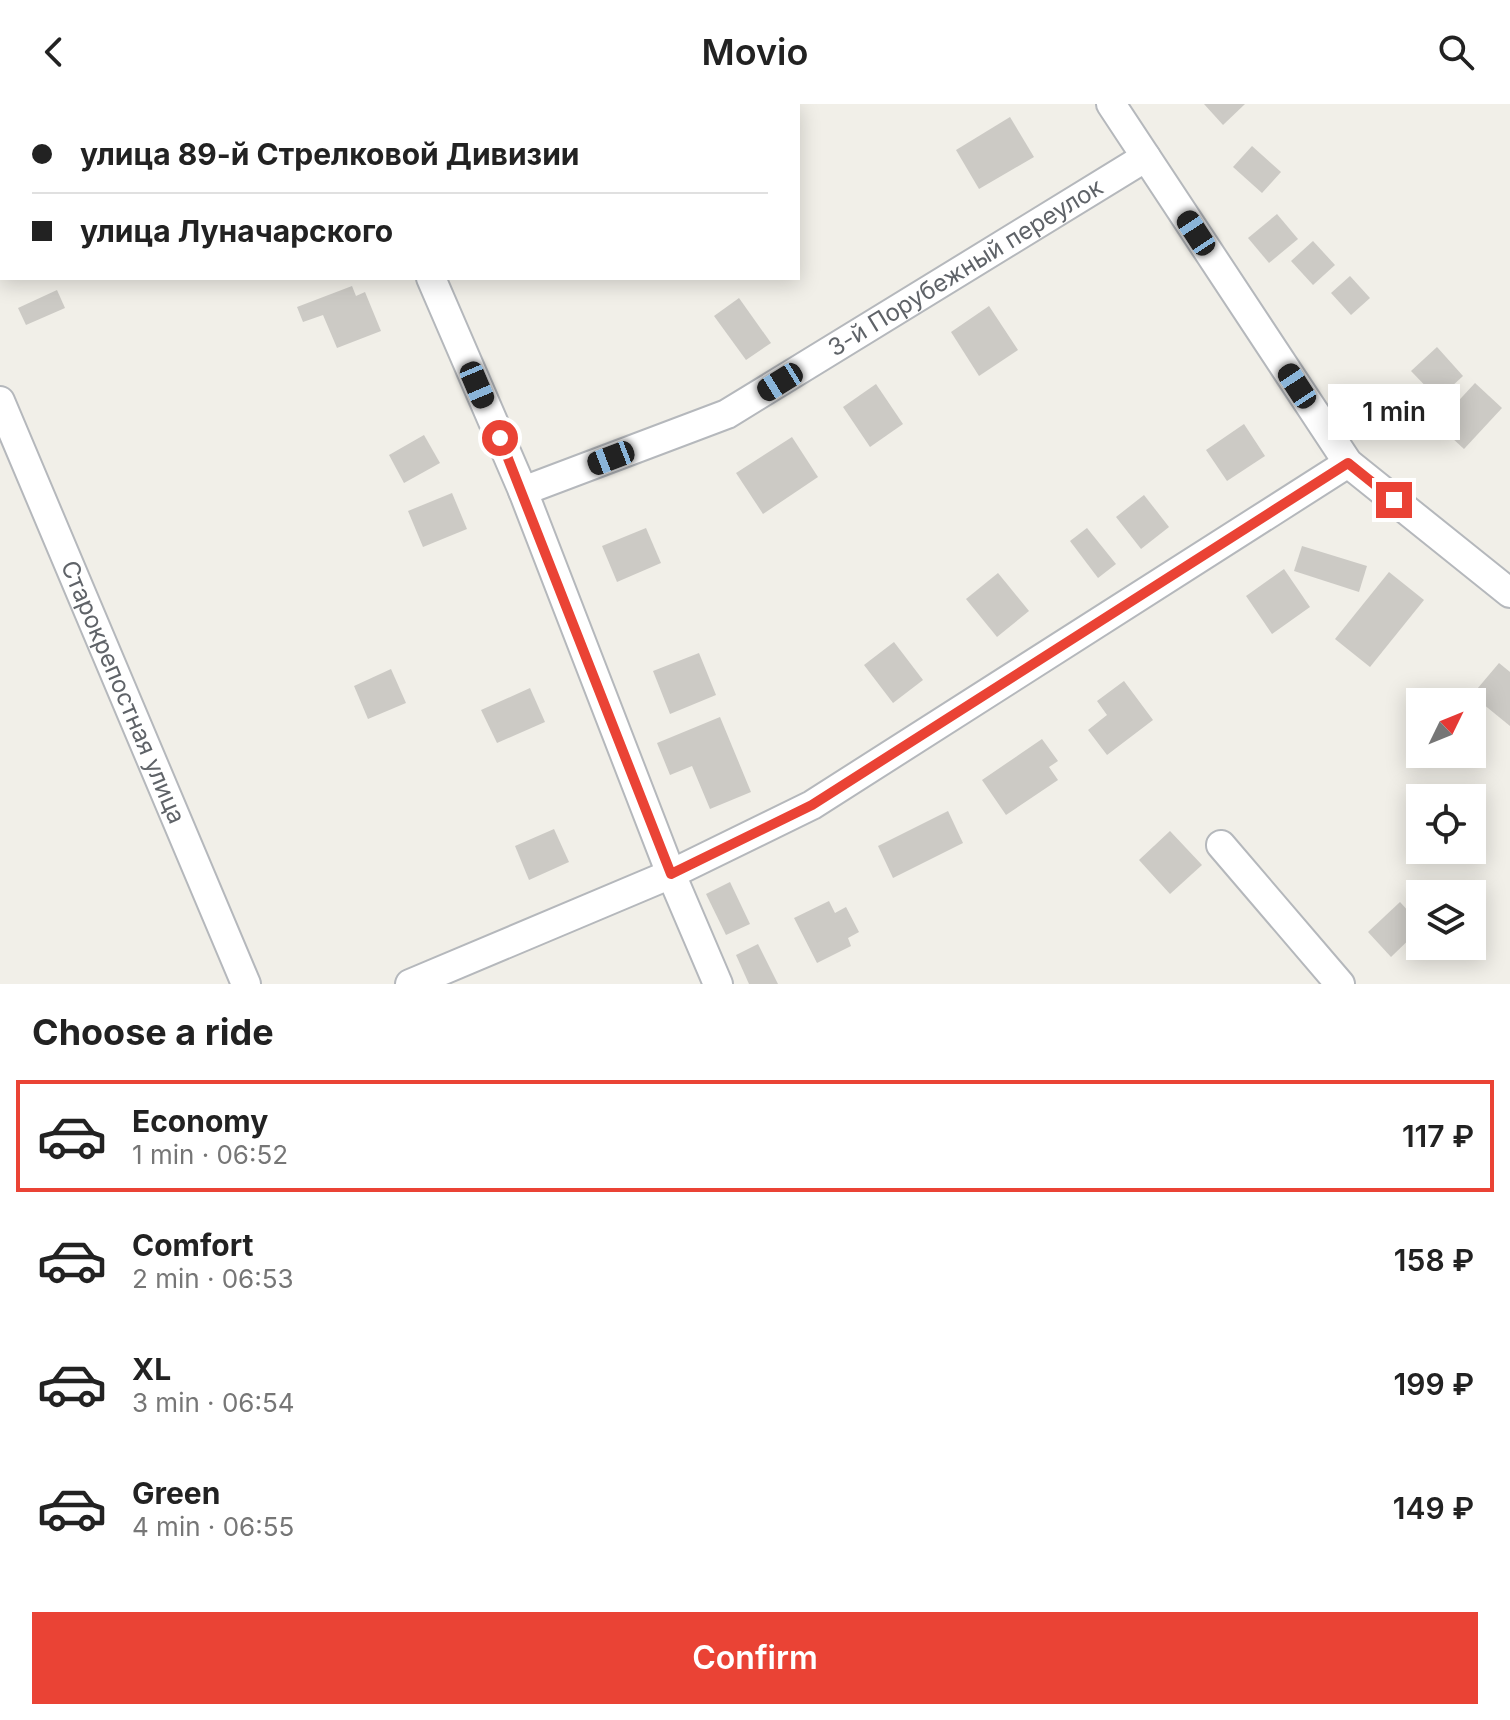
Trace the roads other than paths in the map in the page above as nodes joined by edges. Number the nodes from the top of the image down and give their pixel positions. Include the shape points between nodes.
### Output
1 (1111, 104) edge
2 (1146, 157) junction
3 (432, 280) edge
4 (0, 401) edge
5 (1348, 463) junction
6 (523, 491) junction
7 (1510, 593) edge
8 (1221, 845) dead end
9 (671, 874) junction
10 (246, 984) edge
11 (410, 984) edge
12 (718, 984) edge
13 (1340, 984) edge

1 - 2 street
2 - 5 street
2 - 6 street, 3-й Порубежный переулок via 727,414
3 - 6 street
4 - 10 street, Старокрепостная улица
5 - 7 street
5 - 9 street via 812,805
6 - 9 street
8 - 13 street
9 - 11 street
9 - 12 street

